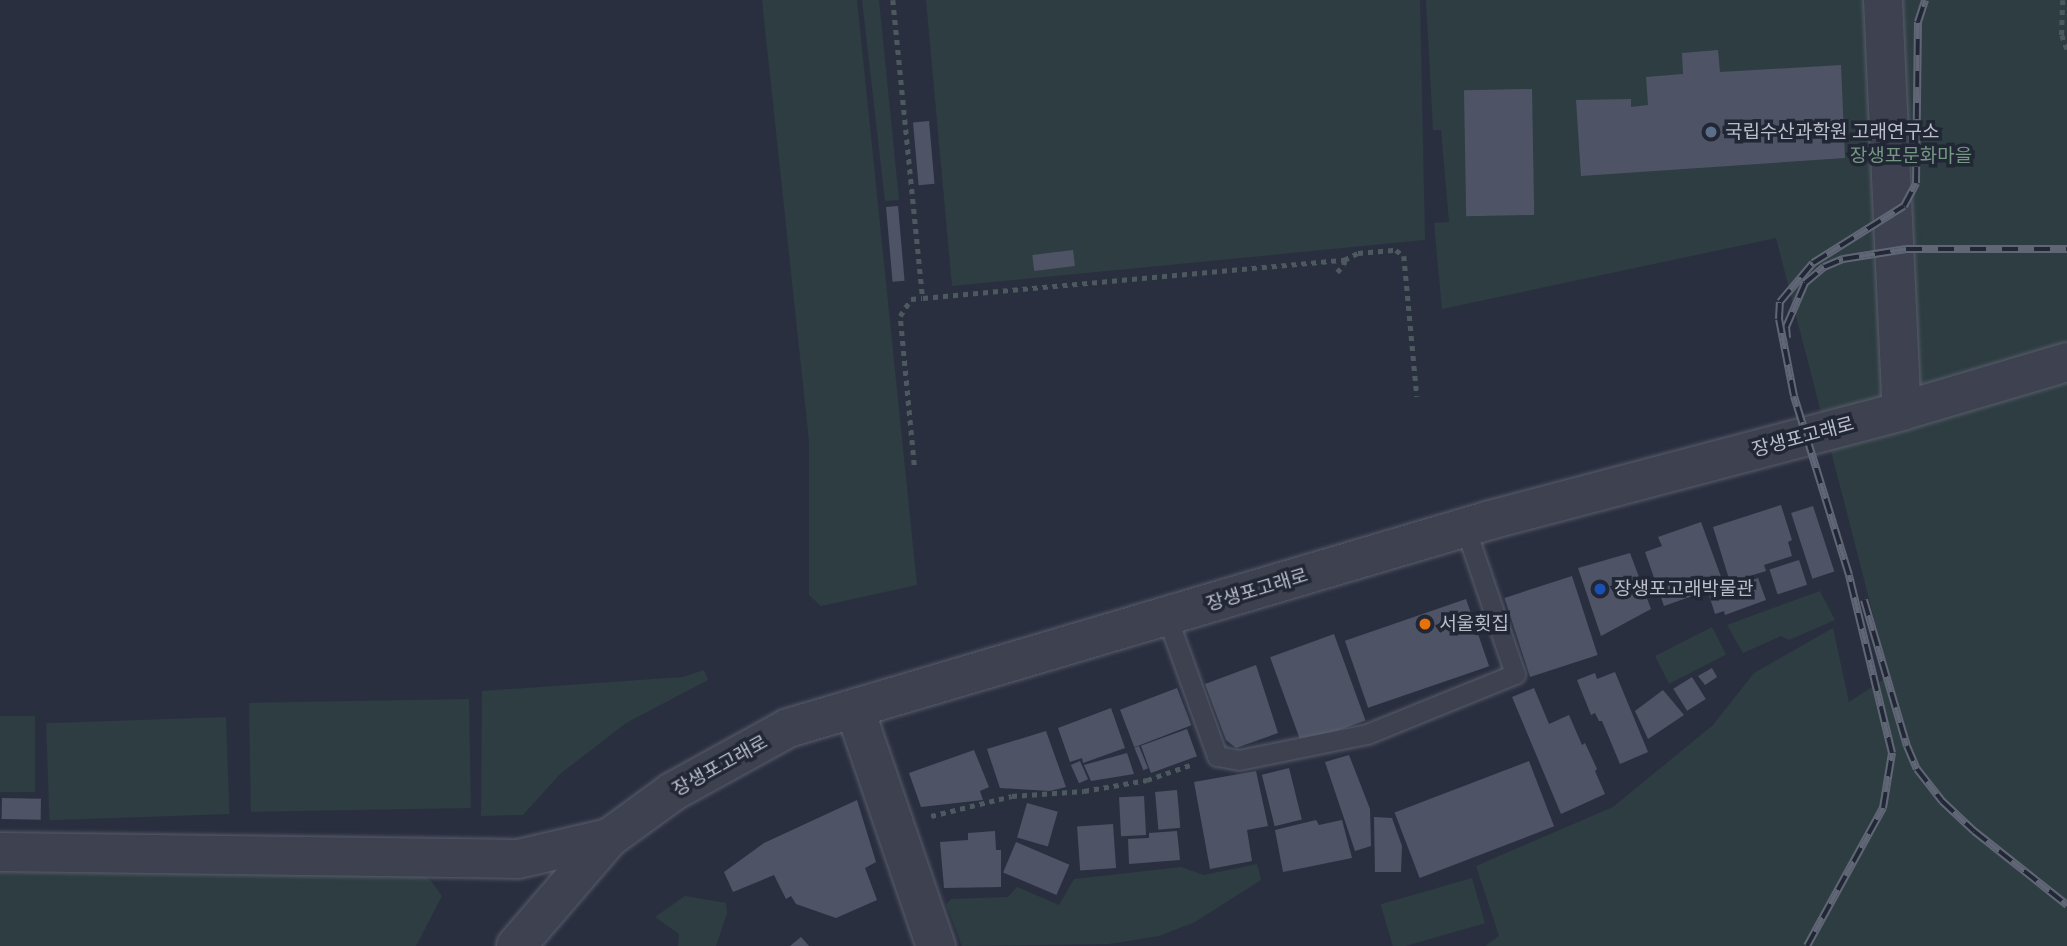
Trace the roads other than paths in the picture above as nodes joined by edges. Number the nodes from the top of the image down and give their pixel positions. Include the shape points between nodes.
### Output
1 (1883, 0) edge
2 (2067, 362) edge
3 (1902, 411) junction
4 (1465, 527) junction
5 (1167, 617) junction
6 (855, 710) junction
7 (609, 838) junction
8 (0, 852) edge
9 (516, 946) edge
10 (936, 946) edge

1 - 3 street
2 - 3 street, 장생포고래로
3 - 4 street, 장생포고래로
4 - 5 street, 장생포고래로
4 - 5 lane via 1515,674 1367,734 1239,760 1217,756
5 - 6 street, 장생포고래로
6 - 7 street, 장생포고래로 via 788,729 672,792
6 - 10 street
7 - 8 street via 518,859
7 - 9 street, 장생포고래로

